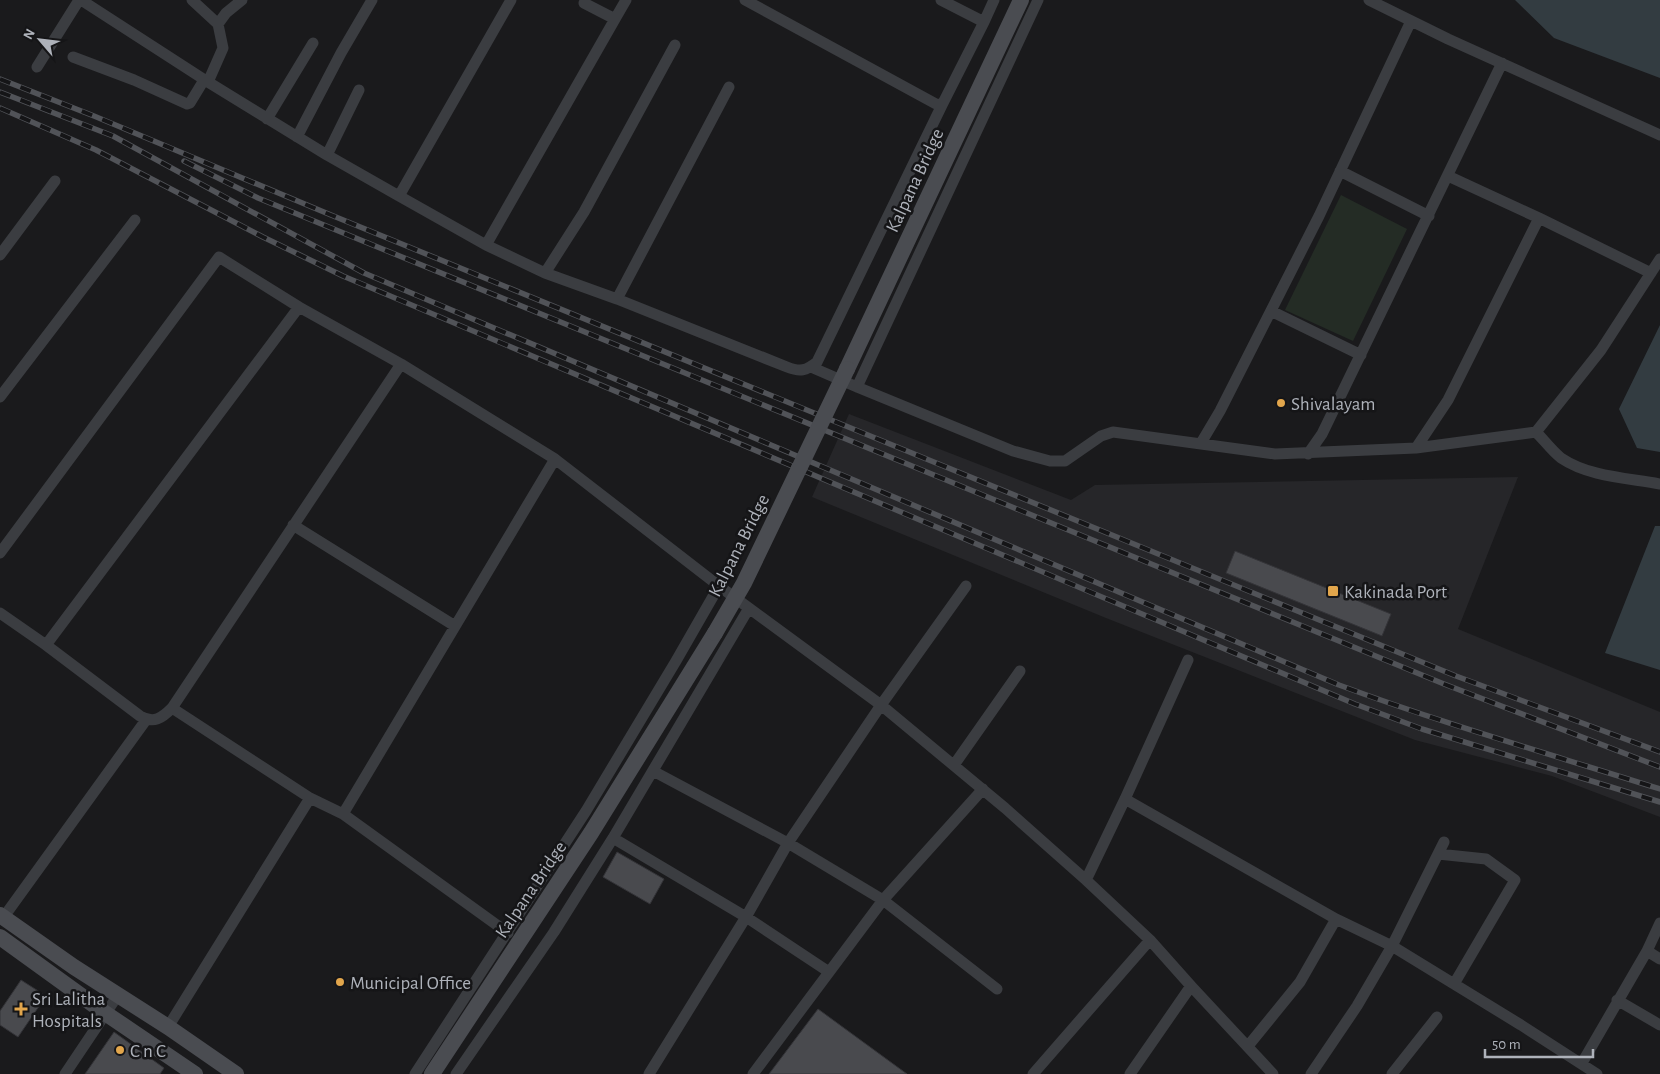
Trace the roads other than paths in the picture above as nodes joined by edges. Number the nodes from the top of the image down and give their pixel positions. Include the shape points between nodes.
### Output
1 (80, 0) edge
2 (192, 0) edge
3 (242, 0) edge
4 (372, 0) edge
5 (511, 0) edge
6 (626, 0) edge
7 (745, 0) edge
8 (940, 0) edge
9 (994, 0) edge
10 (1021, 0) edge
11 (1038, 0) edge
12 (1369, 0) edge
13 (583, 1) edge
14 (615, 19) junction
15 (1412, 21) junction
16 (984, 22) junction
17 (218, 24) junction
18 (313, 43) dead end
19 (675, 45) dead end
20 (73, 57) dead end
21 (1502, 63) junction
22 (37, 67) dead end
23 (206, 81) junction
24 (729, 87) dead end
25 (359, 90) dead end
26 (942, 105) junction
27 (267, 119) junction
28 (1660, 135) edge
29 (297, 137) junction
30 (327, 155) junction
31 (1340, 172) junction
32 (1448, 176) junction
33 (55, 181) dead end
34 (399, 196) junction
35 (1429, 216) junction
36 (1539, 218) junction
37 (135, 220) dead end
38 (486, 245) junction
39 (0, 255) edge
40 (1660, 259) edge
41 (1651, 273) junction
42 (545, 274) junction
43 (617, 299) junction
44 (299, 307) junction
45 (1271, 311) junction
46 (1361, 355) junction
47 (400, 364) junction
48 (811, 367) junction
49 (856, 387) junction
50 (0, 397) edge
51 (1536, 432) junction
52 (1201, 443) junction
53 (1416, 448) junction
54 (1308, 454) junction
55 (555, 460) junction
56 (1660, 484) edge
57 (293, 525) junction
58 (0, 553) edge
59 (719, 586) junction
60 (966, 586) dead end
61 (749, 608) junction
62 (0, 613) edge
63 (455, 626) junction
64 (46, 645) junction
65 (1188, 660) dead end
66 (1020, 671) dead end
67 (881, 705) junction
68 (172, 708) junction
69 (146, 720) junction
70 (954, 765) junction
71 (653, 771) junction
72 (983, 789) junction
73 (310, 798) junction
74 (1126, 799) junction
75 (343, 814) junction
76 (613, 838) junction
77 (1444, 842) dead end
78 (788, 843) junction
79 (1438, 854) junction
80 (1086, 880) junction
81 (883, 900) junction
82 (2, 916) edge
83 (746, 917) junction
84 (1336, 919) junction
85 (1660, 923) edge
86 (508, 933) junction
87 (0, 937) edge
88 (1150, 940) junction
89 (1392, 946) junction
90 (1647, 951) junction
91 (1660, 959) edge
92 (829, 972) junction
93 (1454, 984) junction
94 (1191, 986) junction
95 (997, 989) dead end
96 (118, 995) junction
97 (1617, 1000) junction
98 (106, 1013) junction
99 (1437, 1017) dead end
100 (1660, 1025) edge
101 (168, 1027) junction
102 (1248, 1046) junction
103 (1582, 1063) junction
104 (65, 1074) edge
105 (195, 1074) edge
106 (236, 1074) edge
107 (415, 1074) edge
108 (432, 1074) edge
109 (456, 1074) edge
110 (649, 1074) edge
111 (753, 1074) edge
112 (1033, 1074) edge
113 (1130, 1074) edge
114 (1273, 1074) edge
115 (1311, 1074) edge
116 (1392, 1074) edge
117 (1597, 1074) edge

1 - 22 street
1 - 23 street
2 - 17 street
3 - 17 street
4 - 29 street
5 - 34 street
6 - 14 street
7 - 26 street
8 - 16 street
9 - 16 street
10 - 108 main road, Kalpana Bridge, bridge via 744,583 592,833
11 - 49 street
12 - 15 street
13 - 14 street
14 - 38 street
15 - 21 street
15 - 31 street
16 - 26 street
17 - 23 street via 223,48
18 - 27 street
19 - 42 street via 584,212
20 - 23 street via 187,104
21 - 28 street
21 - 32 street
23 - 27 street
24 - 43 street
25 - 30 street
26 - 48 street
27 - 29 street
29 - 30 street
30 - 34 street
31 - 35 street
31 - 45 street
32 - 35 street
32 - 36 street
33 - 39 street
34 - 38 street
35 - 46 street
36 - 41 street
36 - 53 street via 1448,400
37 - 50 street
38 - 42 street
40 - 41 street
41 - 51 street via 1601,350
42 - 43 street
43 - 48 street via 796,371
44 - 47 street
44 - 58 street via 220,257
44 - 64 street
45 - 46 street
45 - 52 street
46 - 54 street via 1322,434
47 - 55 street
47 - 57 street
48 - 49 street
49 - 52 street via 1013,451 1050,461 1065,461 1101,436 1113,432
51 - 53 street
51 - 56 street via 1560,457 1576,466
52 - 54 street via 1275,454
53 - 54 street
55 - 59 street
55 - 63 street
57 - 63 street
57 - 68 street
59 - 61 street
59 - 86 street via 586,811
60 - 67 street
61 - 67 street
61 - 71 street
62 - 64 street
63 - 75 street
64 - 69 street
65 - 74 street
66 - 70 street
67 - 70 street
67 - 78 street
68 - 69 street via 161,718
68 - 73 street
69 - 82 street
70 - 72 street
71 - 76 street
71 - 78 street
72 - 80 street
72 - 81 street
73 - 75 street
73 - 101 street
74 - 80 street
74 - 84 street
75 - 86 street
76 - 83 street
76 - 109 street via 554,932
77 - 79 street
78 - 81 street
78 - 83 street
79 - 89 street
79 - 93 street via 1486,859 1515,880
80 - 88 street
81 - 92 street
81 - 95 street
82 - 96 main road
83 - 92 street
83 - 110 street
84 - 89 street
84 - 102 street via 1300,982
85 - 90 street
86 - 107 street
87 - 98 main road
88 - 94 street
88 - 112 street
89 - 93 street
89 - 115 street via 1357,1006
90 - 91 street
90 - 97 street
92 - 111 street
93 - 103 street
94 - 102 street
94 - 113 street
96 - 98 street
96 - 101 main road
97 - 100 street
97 - 103 street
98 - 104 street
98 - 105 main road
99 - 116 street
101 - 106 main road
102 - 114 street
103 - 117 street

